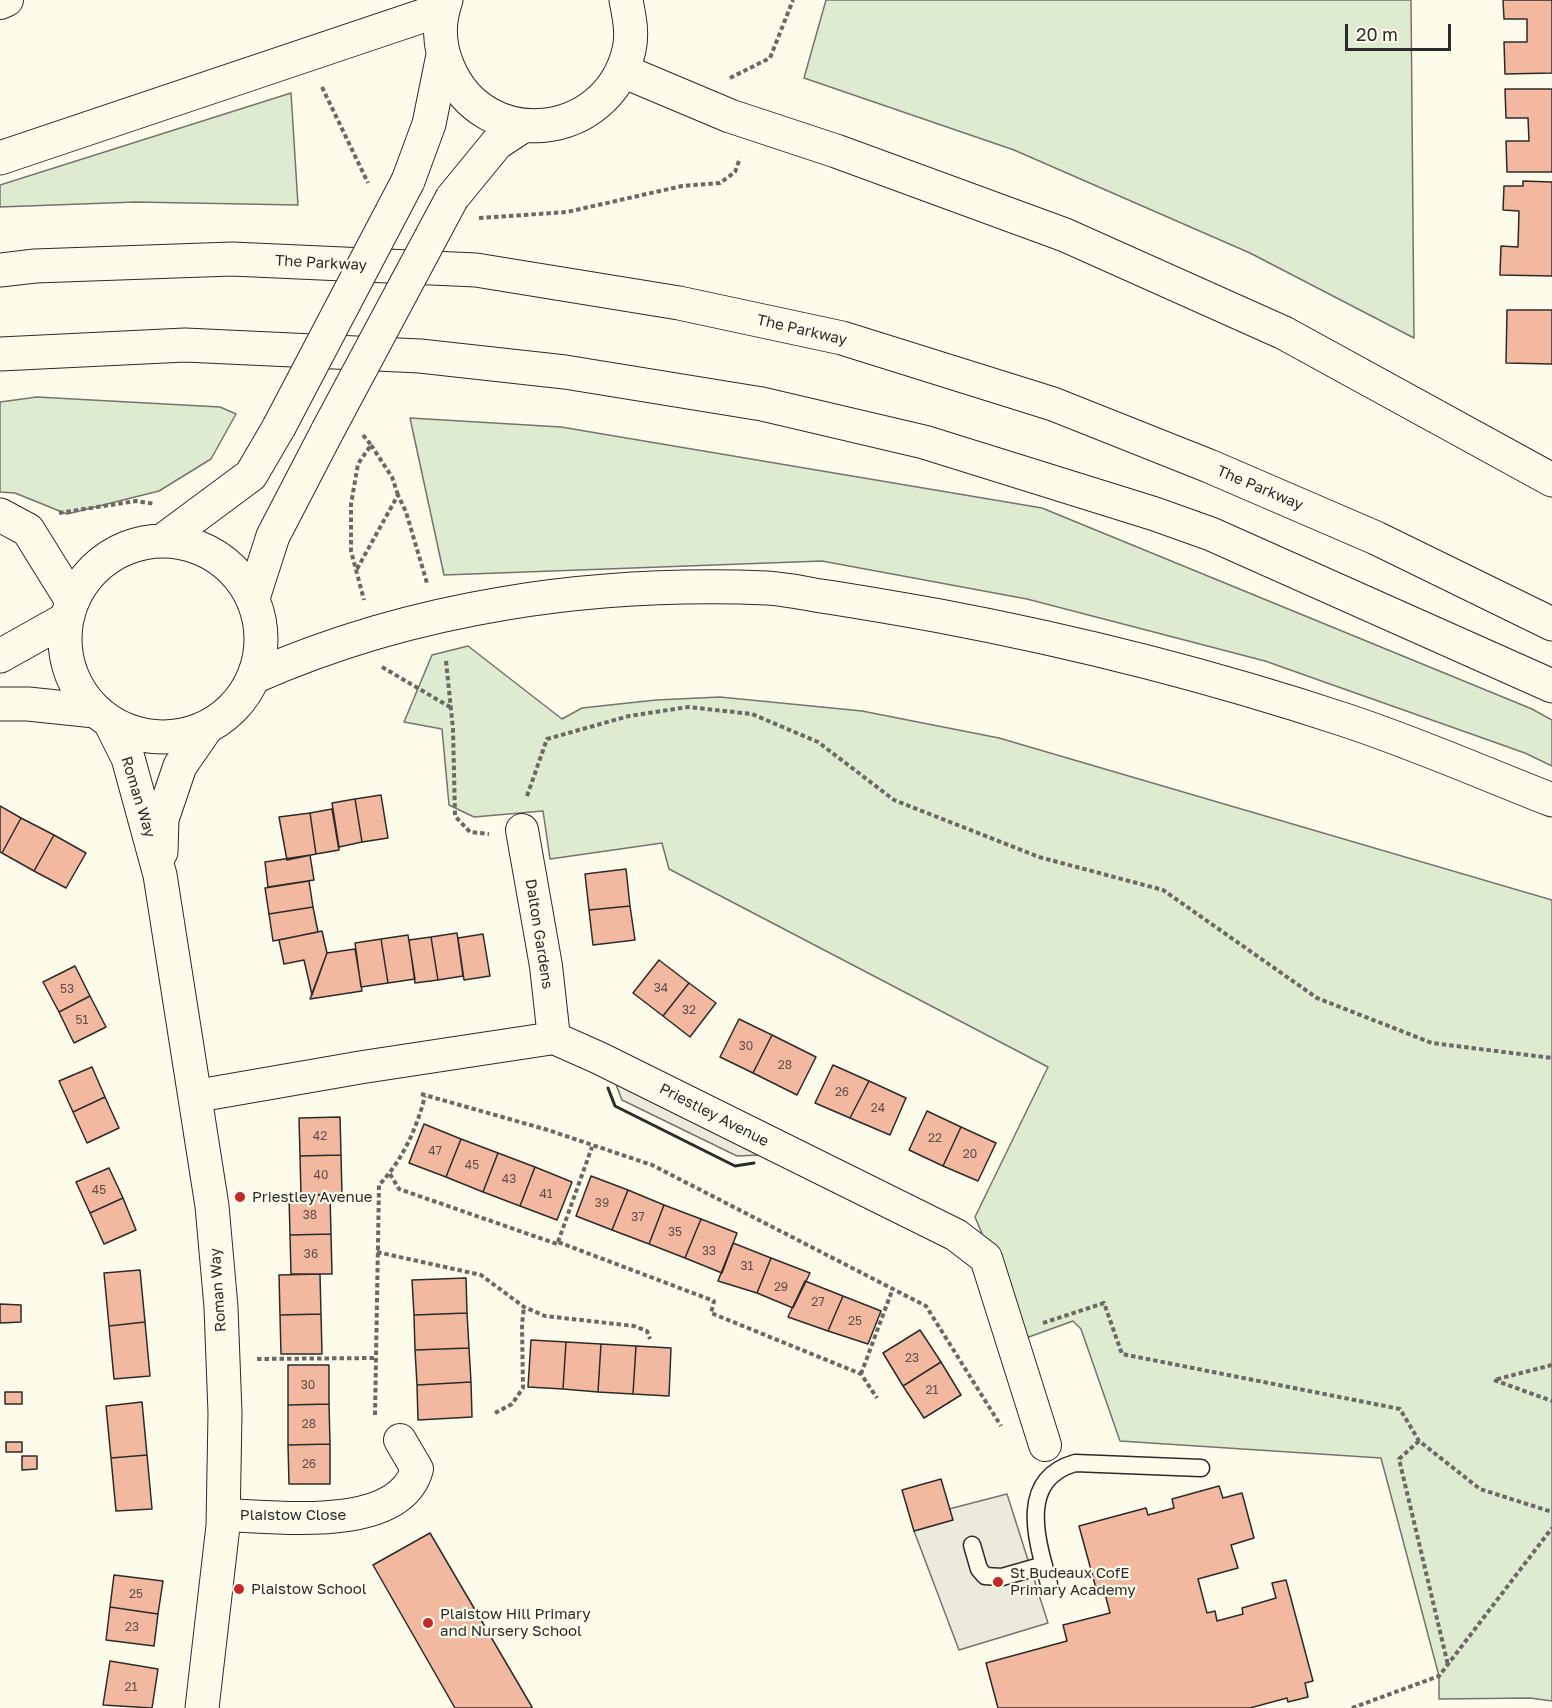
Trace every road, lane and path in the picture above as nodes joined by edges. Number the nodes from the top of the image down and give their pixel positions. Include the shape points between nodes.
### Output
1 (8, 0) edge
2 (626, 0) edge
3 (793, 0) edge
4 (0, 3) edge
5 (445, 5) edge
6 (443, 55) junction
7 (308, 57) junction
8 (770, 58) dead end
9 (623, 71) junction
10 (523, 126) junction
11 (0, 158) edge
12 (740, 158) dead end
13 (387, 222) junction
14 (473, 225) dead end
15 (0, 270) edge
16 (0, 354) edge
17 (328, 430) junction
18 (372, 445) junction
19 (1552, 480) edge
20 (398, 495) junction
21 (202, 512) junction
22 (14, 523) edge
23 (162, 541) junction
24 (356, 570) junction
25 (427, 584) dead end
26 (253, 598) junction
27 (69, 610) junction
28 (1552, 624) edge
29 (371, 633) junction
30 (0, 656) edge
31 (446, 660) dead end
32 (388, 672) dead end
33 (254, 677) junction
34 (1552, 686) edge
35 (0, 704) edge
36 (451, 708) junction
37 (102, 716) junction
38 (207, 727) junction
39 (1552, 800) edge
40 (522, 830) junction
41 (160, 875) junction
42 (554, 1038) junction
43 (1552, 1058) edge
44 (414, 1091) dead end
45 (196, 1096) junction
46 (425, 1096) junction
47 (592, 1147) junction
48 (390, 1174) junction
49 (558, 1242) junction
50 (377, 1252) junction
51 (893, 1288) junction
52 (524, 1307) junction
53 (1010, 1330) junction
54 (650, 1339) dead end
55 (376, 1358) junction
56 (223, 1360) junction
57 (1552, 1365) edge
58 (861, 1374) junction
59 (877, 1398) dead end
60 (1552, 1401) edge
61 (495, 1413) dead end
62 (400, 1440) joint
63 (1419, 1441) junction
64 (1051, 1457) junction
65 (1201, 1468) dead end
66 (1552, 1512) edge
67 (223, 1515) junction
68 (1552, 1528) edge
69 (972, 1545) dead end
70 (1044, 1565) junction
71 (1049, 1584) dead end
72 (1448, 1665) junction
73 (202, 1708) edge
74 (1352, 1708) edge

1 - 4 street
2 - 9 main road via 631,23 630,48
3 - 8 path
5 - 6 main road via 440,32
5 - 7 main road
6 - 10 main road via 454,81 472,102 496,118
6 - 13 main road, bridge via 429,124 408,181
7 - 11 main road
7 - 13 path
9 - 10 main road via 606,96 582,115 553,126
9 - 19 main road via 730,116 1065,235 1284,333
10 - 17 main road, bridge via 489,151 452,198
12 - 14 path via 735,172 720,183 682,186 567,212 479,218
13 - 21 main road, bridge via 250,475
15 - 28 main road, The Parkway via 232,259 476,270 679,303 842,338 1053,404 1209,466 1376,538
16 - 34 main road via 185,345 420,356 565,372 762,404 924,442 1155,514 1222,539
17 - 18 path via 364,436
17 - 26 main road via 273,536
18 - 20 path
18 - 24 path via 358,464 351,504 351,551
20 - 24 path
20 - 25 path
21 - 22 path via 136,501
21 - 23 main road
22 - 27 main road
23 - 26 main road via 190,545 216,556 237,574
23 - 27 main road via 134,545 108,558 86,577
24 - 29 path
26 - 33 main road via 260,624 261,651
27 - 30 main road
27 - 37 main road via 65,652 75,684
29 - 33 main road via 310,652
29 - 39 main road via 486,606 582,594 771,588 1032,633 1176,668 1347,721
31 - 36 path
32 - 36 path
33 - 38 main road via 227,715
35 - 37 main road via 28,704
36 - 40 path via 455,816 470,832 483,835
37 - 38 main road via 141,735 175,737
37 - 41 main road, Roman Way via 128,758
38 - 41 main road, Roman Way via 180,766 162,819
40 - 42 street, Dalton Gardens via 546,966
40 - 43 path via 521,812 547,739 629,716 688,707 752,714 818,741 894,800 1039,857 1162,890 1317,998 1432,1043
41 - 45 main road, Roman Way
42 - 45 street
42 - 53 street, Priestley Avenue via 956,1235 986,1258
44 - 46 path
45 - 56 main road, Roman Way via 212,1206
46 - 47 path via 548,1130
46 - 48 path via 418,1123
47 - 49 path
47 - 51 path via 652,1165
48 - 49 path via 399,1189
48 - 50 path via 379,1185
49 - 58 path via 714,1301 711,1313
50 - 52 path via 481,1275
50 - 55 path
51 - 58 path
51 - 64 path via 926,1306 1018,1453
52 - 54 path via 545,1316 634,1326 647,1331
52 - 61 path via 524,1388 512,1404
53 - 63 path via 1104,1303 1122,1353 1400,1409
53 - 64 street, Priestley Avenue
55 - 56 path
55 - 62 path via 375,1440
56 - 67 main road, Roman Way
57 - 60 path via 1494,1380
58 - 59 path
62 - 67 street, Plaistow Close via 417,1468 413,1484 382,1506 347,1517
63 - 66 path via 1480,1489
63 - 72 path via 1399,1459
64 - 65 lane via 1075,1463
64 - 70 lane via 1036,1506 1036,1536
67 - 73 main road, Roman Way
68 - 72 path
69 - 70 lane via 985,1576 1002,1577
70 - 71 lane
72 - 74 path via 1439,1676

